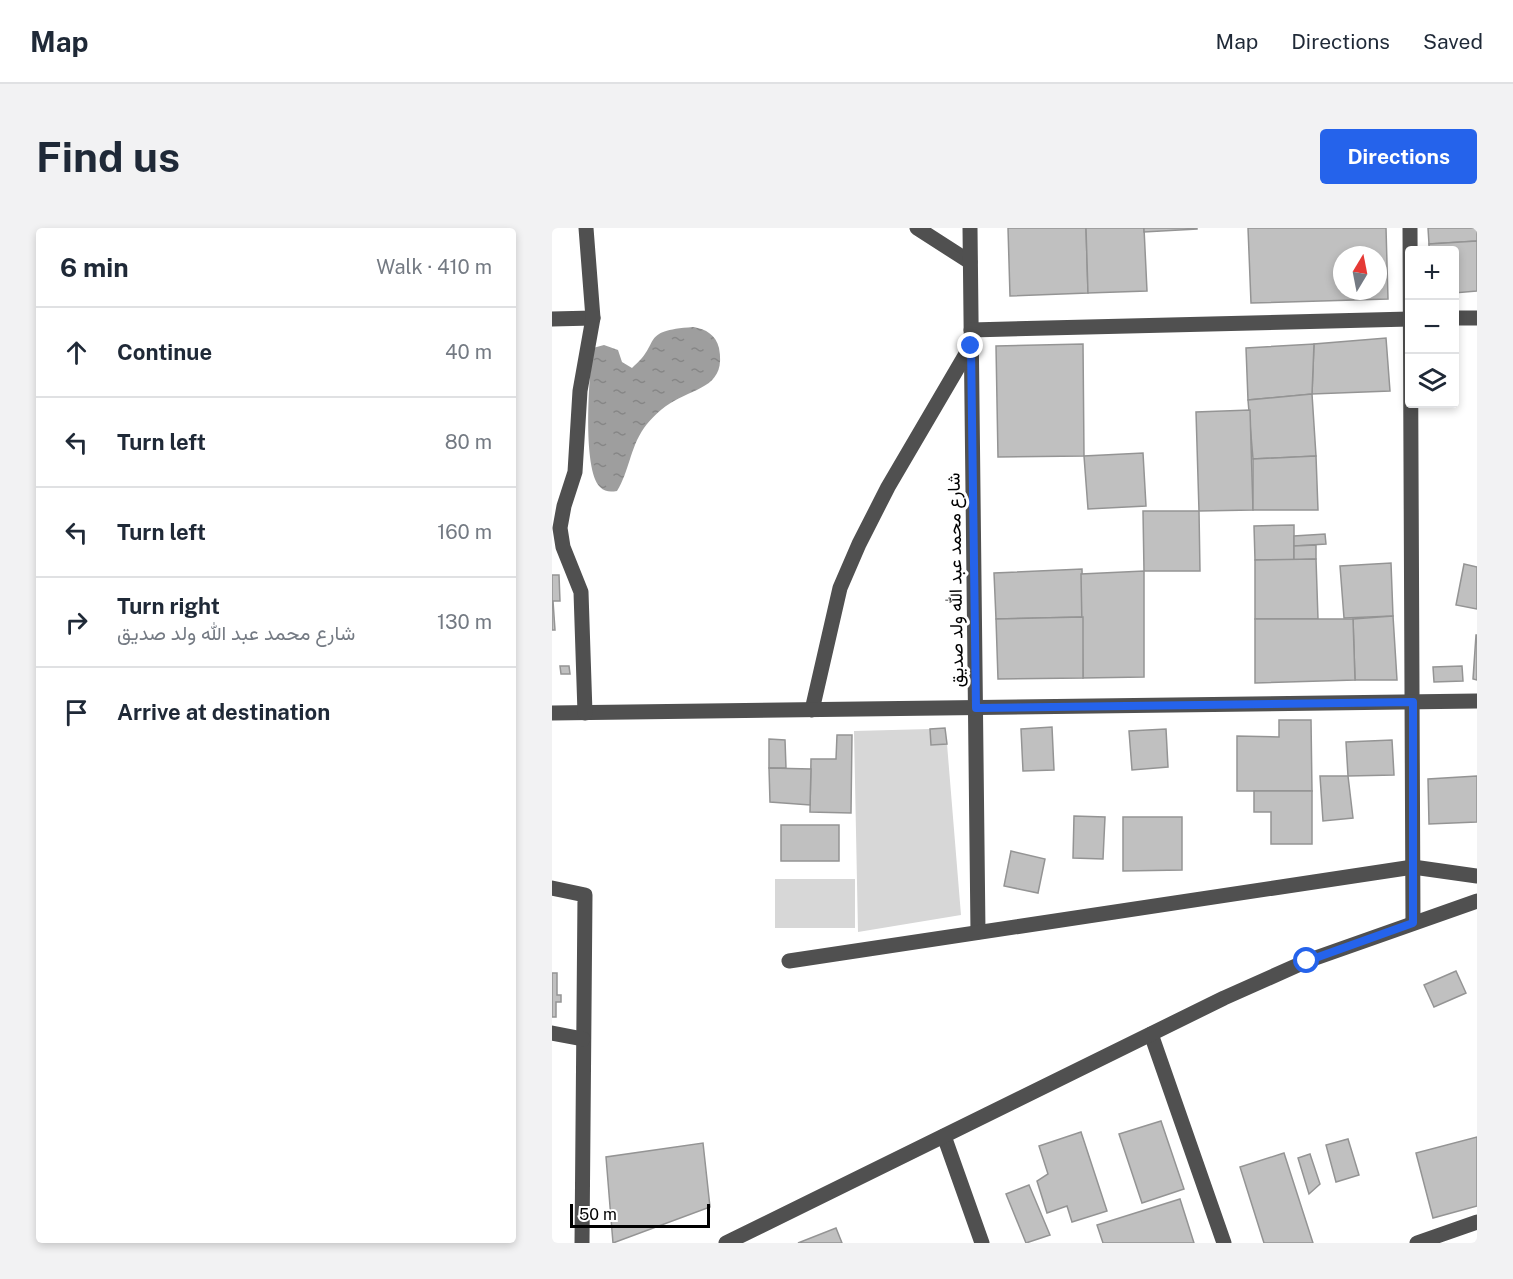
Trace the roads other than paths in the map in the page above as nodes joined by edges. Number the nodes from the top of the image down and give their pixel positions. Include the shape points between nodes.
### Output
1 (586, 228) edge
2 (917, 228) edge
3 (970, 228) edge
4 (1410, 228) edge
5 (970, 262) junction
6 (1409, 300) edge
7 (593, 318) junction
8 (1459, 318) edge
9 (1477, 318) edge
10 (1405, 319) edge
11 (552, 320) edge
12 (971, 330) junction
13 (971, 346) junction
14 (1409, 354) edge
15 (1477, 701) edge
16 (1413, 702) junction
17 (976, 708) junction
18 (812, 710) junction
19 (552, 713) edge
20 (585, 713) junction
21 (1413, 867) junction
22 (1477, 876) edge
23 (552, 888) edge
24 (1477, 902) edge
25 (1413, 923) junction
26 (978, 932) junction
27 (789, 961) dead end
28 (552, 1033) edge
29 (1151, 1034) junction
30 (584, 1039) junction
31 (944, 1136) junction
32 (1477, 1222) edge
33 (728, 1242) edge
34 (582, 1243) edge
35 (982, 1243) edge
36 (1224, 1243) edge
37 (1417, 1243) edge

1 - 7 street
2 - 5 street
3 - 5 street, شارع محمد عبد الله ولد صديق
4 - 6 street
5 - 12 street, شارع محمد عبد الله ولد صديق
7 - 11 street
7 - 20 street via 580,391 575,472 560,528 563,547 581,592
8 - 9 street
10 - 12 street
12 - 13 street, شارع محمد عبد الله ولد صديق
13 - 17 street, شارع محمد عبد الله ولد صديق
13 - 18 street via 888,486 859,544 840,588
14 - 16 street
15 - 16 street
16 - 17 street
16 - 21 street
17 - 18 street
17 - 26 street, شارع محمد عبد الله ولد صديق
18 - 20 street
19 - 20 street
21 - 22 street
21 - 25 street
21 - 26 street
23 - 30 street via 585,895
24 - 25 street
25 - 29 street via 1307,961
26 - 27 street
28 - 30 street
29 - 31 street
29 - 36 street
30 - 34 street
31 - 33 street
31 - 35 street
32 - 37 street

